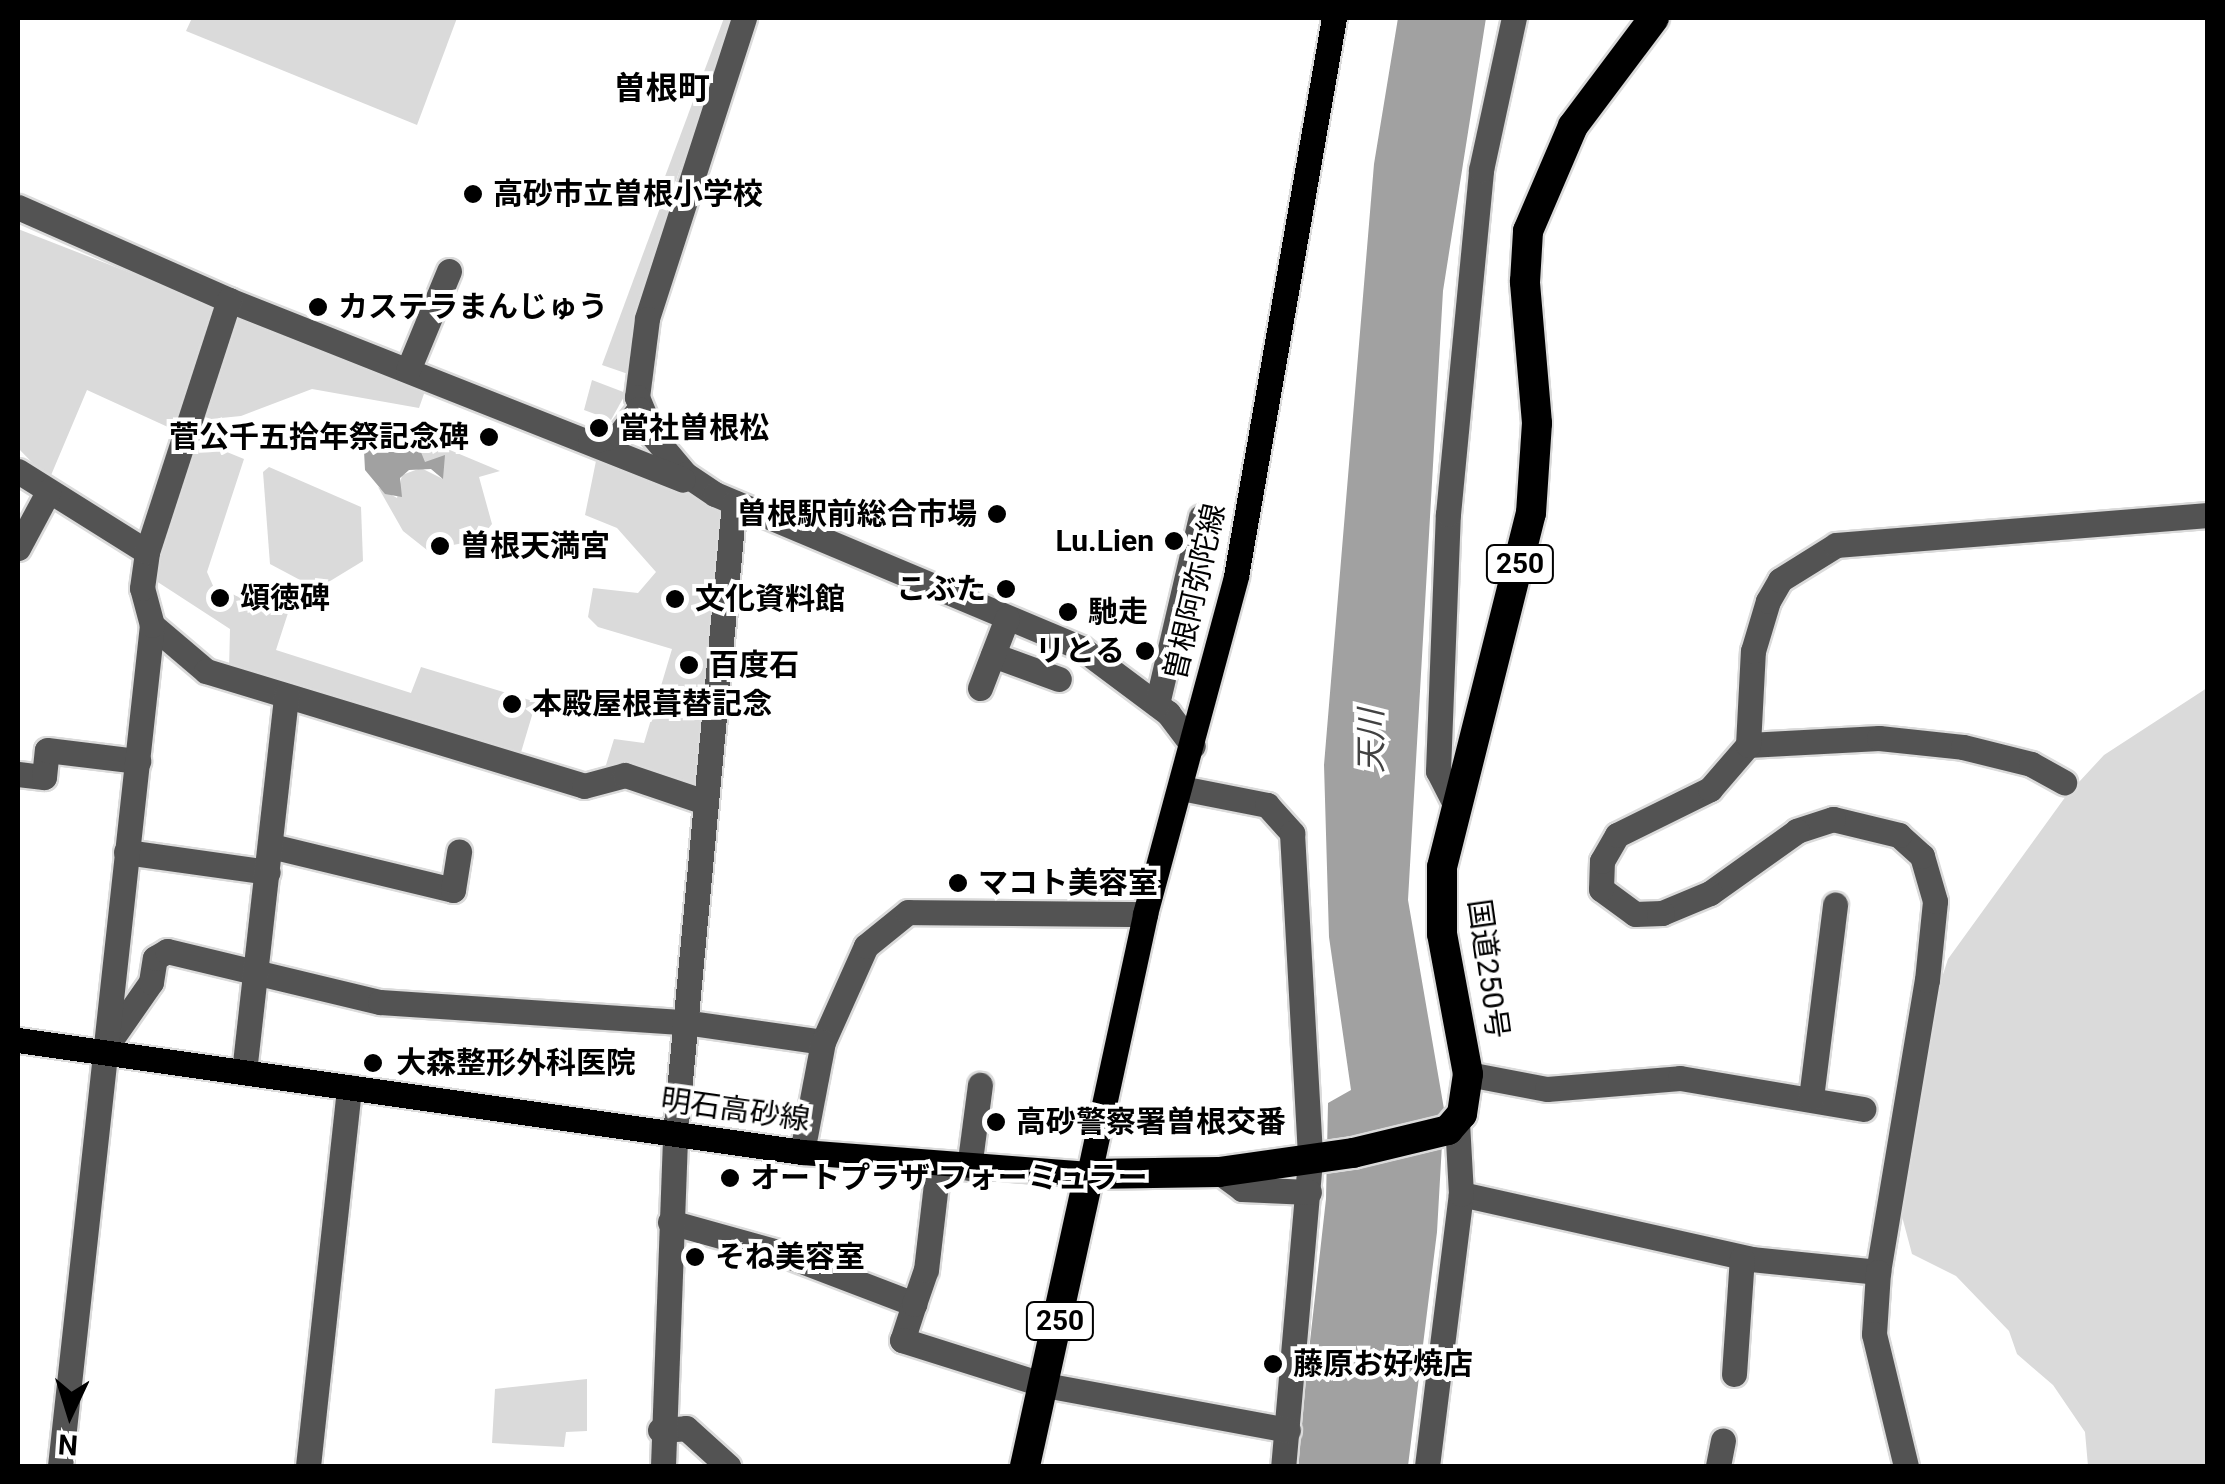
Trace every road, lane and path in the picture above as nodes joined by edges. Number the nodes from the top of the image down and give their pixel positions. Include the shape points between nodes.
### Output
1 (744, 18) edge
2 (1334, 18) edge
3 (1514, 18) edge
4 (1654, 18) edge
5 (18, 207) edge
6 (449, 271) dead end
7 (229, 300) junction
8 (408, 370) junction
9 (639, 409) junction
10 (590, 441) junction
11 (18, 472) edge
12 (48, 492) junction
13 (724, 498) junction
14 (2208, 515) edge
15 (1200, 517) dead end
16 (18, 548) edge
17 (146, 552) junction
18 (1007, 618) junction
19 (152, 625) junction
20 (993, 654) junction
21 (1059, 679) dead end
22 (980, 688) dead end
23 (286, 696) junction
24 (1156, 704) junction
25 (1748, 745) junction
26 (1192, 746) junction
27 (138, 761) junction
28 (18, 774) edge
29 (2064, 782) dead end
30 (1181, 788) junction
31 (704, 802) junction
32 (1455, 804) junction
33 (271, 846) junction
34 (126, 852) junction
35 (460, 852) dead end
36 (268, 872) junction
37 (1836, 904) dead end
38 (1145, 914) junction
39 (256, 972) junction
40 (684, 1022) junction
41 (18, 1040) edge
42 (823, 1042) junction
43 (102, 1053) junction
44 (244, 1072) junction
45 (1468, 1074) junction
46 (980, 1085) dead end
47 (348, 1087) junction
48 (1811, 1098) junction
49 (1863, 1109) dead end
50 (1452, 1126) junction
51 (675, 1134) junction
52 (802, 1152) junction
53 (1313, 1159) junction
54 (938, 1166) junction
55 (968, 1168) junction
56 (1220, 1172) junction
57 (1088, 1174) junction
58 (1309, 1192) junction
59 (1461, 1194) junction
60 (670, 1222) junction
61 (1742, 1258) junction
62 (1878, 1272) junction
63 (914, 1304) junction
64 (1734, 1374) dead end
65 (1045, 1385) junction
66 (660, 1430) junction
67 (1288, 1430) junction
68 (1723, 1440) dead end
69 (60, 1466) edge
70 (308, 1466) edge
71 (663, 1466) edge
72 (728, 1466) edge
73 (1025, 1466) edge
74 (1284, 1466) edge
75 (1427, 1466) edge
76 (1718, 1466) edge
77 (1906, 1466) edge

1 - 9 street via 662,261 644,336
2 - 26 main road, 曽根阿弥陀線 via 1236,576
3 - 32 street via 1480,170 1448,514 1438,772
4 - 32 highway, 国道250号 / 250 via 1572,126 1528,230 1525,282 1538,423 1532,513
5 - 7 street
6 - 8 street
7 - 8 street
7 - 17 street
8 - 10 street
9 - 10 street via 619,435
9 - 13 street via 666,455
10 - 13 street
11 - 12 street
12 - 16 street
12 - 17 street
13 - 18 street
13 - 31 street
14 - 25 street via 1836,545 1780,580 1768,601 1753,651
15 - 24 street
17 - 19 street via 142,588
18 - 20 street
18 - 24 street via 1081,648
19 - 23 street via 206,670
19 - 27 street
20 - 21 street
20 - 22 street
23 - 31 street via 584,786 624,775
23 - 33 street
24 - 26 street
25 - 29 street via 1912,742 2032,764
25 - 62 street via 1710,789 1618,835 1602,861 1601,889 1636,914 1662,914 1834,819 1899,835 1922,856 1935,901
26 - 30 main road, 曽根阿弥陀線
27 - 28 street via 47,750 44,777
27 - 34 street
30 - 38 main road, 曽根阿弥陀線
30 - 53 street via 1267,805 1292,833
31 - 40 street
32 - 45 highway, 国道250号 / 250 via 1442,867 1442,934
33 - 35 street via 453,890
33 - 36 street
34 - 36 street
34 - 43 street
36 - 39 street
37 - 48 street
38 - 42 street via 908,912 866,946
38 - 57 main road, 曽根阿弥陀線
39 - 40 street via 380,1002
39 - 43 street via 167,951 155,958 151,982
39 - 44 street
40 - 42 street
40 - 51 street
41 - 43 main road, 明石高砂線
42 - 52 street
43 - 44 main road, 明石高砂線
43 - 69 street
44 - 47 main road, 明石高砂線
45 - 48 street via 1547,1089 1680,1078
45 - 50 highway, 国道250号 / 250
46 - 55 street
47 - 51 main road, 明石高砂線
47 - 70 street
48 - 49 street
50 - 53 highway
50 - 59 street
51 - 52 main road, 明石高砂線
51 - 60 street
52 - 54 main road, 明石高砂線
53 - 56 highway
53 - 58 street
54 - 55 main road, 明石高砂線
54 - 63 street via 926,1270
55 - 57 main road, 明石高砂線
56 - 57 highway
56 - 58 street via 1242,1189
57 - 65 highway, 250
58 - 67 street
59 - 61 street
59 - 75 street
60 - 63 street via 778,1252
60 - 66 street
61 - 62 street
61 - 64 street
62 - 77 street via 1874,1334
63 - 65 street via 902,1340
65 - 67 street
65 - 73 highway, 250
66 - 71 street
66 - 72 street via 686,1428
67 - 74 street
68 - 76 street

